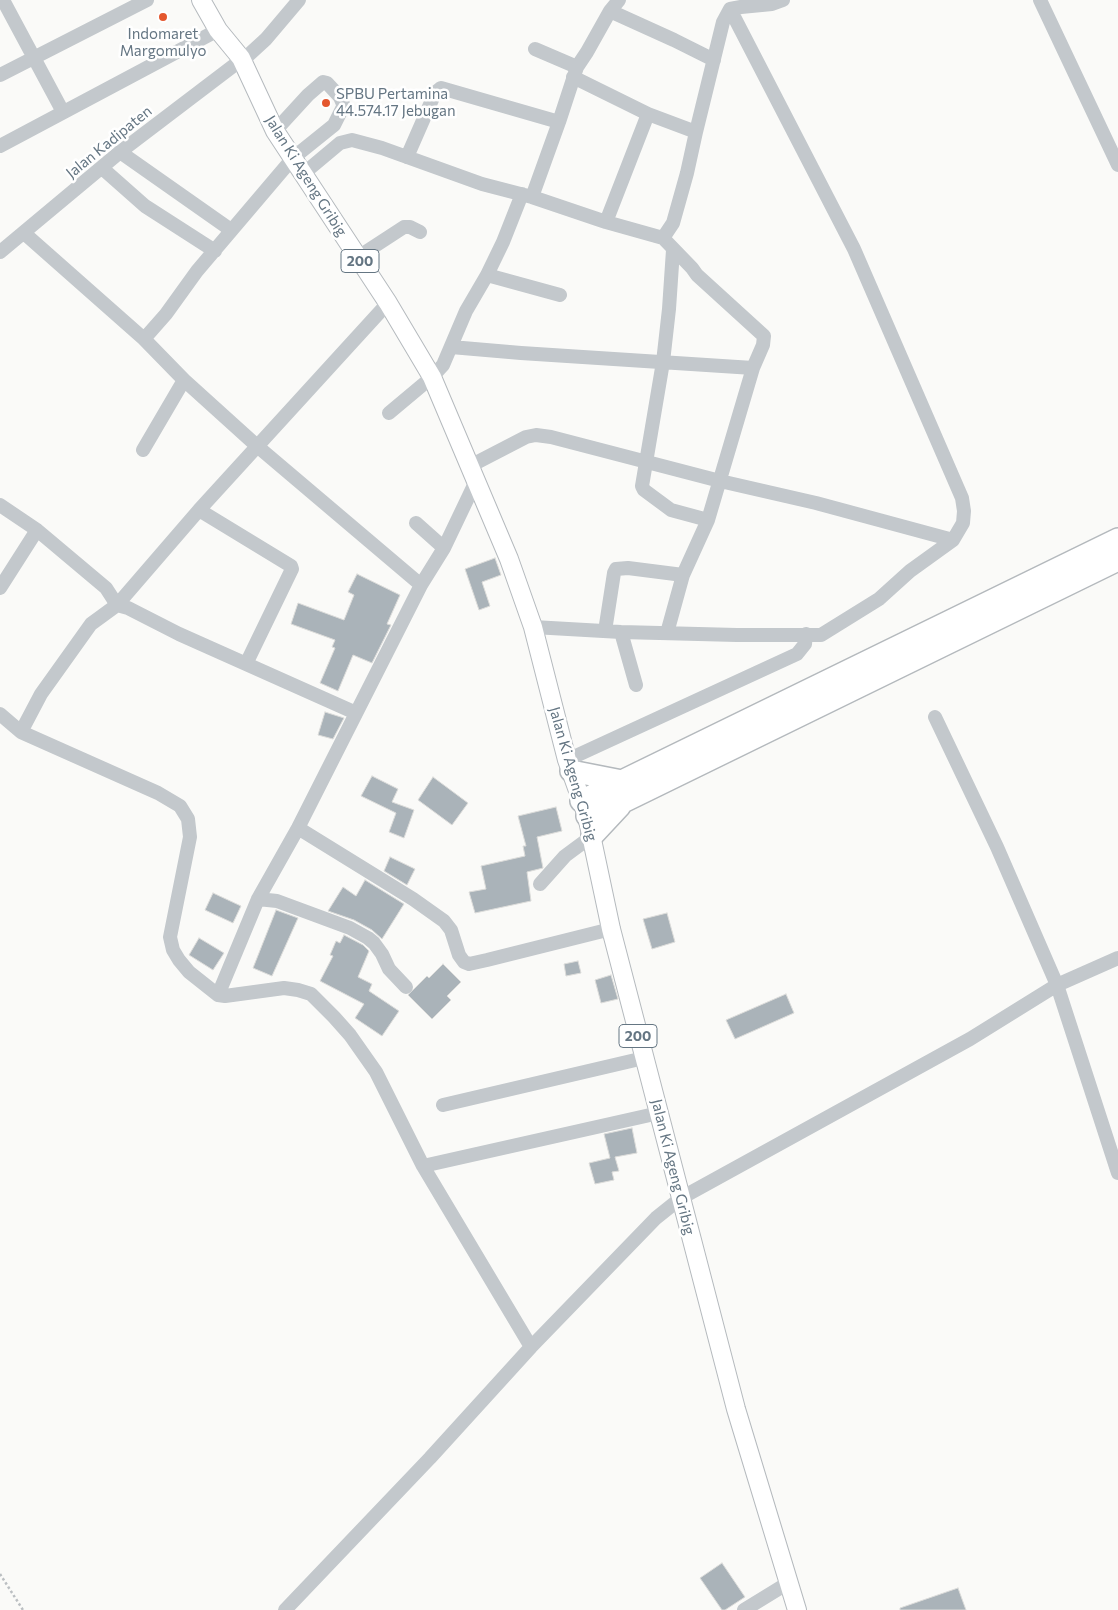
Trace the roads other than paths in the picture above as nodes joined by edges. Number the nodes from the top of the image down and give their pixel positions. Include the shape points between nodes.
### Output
1 (147, 0) edge
2 (201, 0) edge
3 (299, 0) edge
4 (619, 0) edge
5 (1040, 0) edge
6 (773, 1) edge
7 (5, 2) edge
8 (730, 9) junction
9 (610, 12) junction
10 (218, 30) junction
11 (536, 49) dead end
12 (34, 57) junction
13 (244, 58) junction
14 (714, 60) junction
15 (575, 72) junction
16 (0, 75) edge
17 (63, 112) junction
18 (648, 114) junction
19 (559, 122) junction
20 (275, 131) junction
21 (696, 132) junction
22 (0, 146) edge
23 (120, 152) junction
24 (407, 157) junction
25 (292, 158) junction
26 (1118, 166) edge
27 (102, 168) junction
28 (303, 174) junction
29 (527, 196) junction
30 (606, 222) junction
31 (231, 230) junction
32 (420, 232) dead end
33 (24, 233) junction
34 (663, 238) junction
35 (673, 250) junction
36 (215, 251) junction
37 (0, 252) edge
38 (358, 257) junction
39 (487, 275) junction
40 (560, 295) dead end
41 (388, 302) junction
42 (144, 339) junction
43 (451, 347) junction
44 (663, 362) junction
45 (753, 368) junction
46 (432, 377) junction
47 (184, 380) junction
48 (389, 413) dead end
49 (257, 446) junction
50 (142, 450) dead end
51 (646, 462) junction
52 (473, 474) junction
53 (720, 481) junction
54 (0, 505) edge
55 (199, 510) junction
56 (708, 520) junction
57 (416, 524) dead end
58 (37, 530) junction
59 (1118, 538) edge
60 (953, 540) junction
61 (444, 548) junction
62 (1118, 560) edge
63 (683, 575) junction
64 (421, 585) junction
65 (0, 588) edge
66 (117, 604) junction
67 (533, 627) junction
68 (605, 631) junction
69 (621, 632) junction
70 (667, 633) junction
71 (806, 634) junction
72 (246, 664) junction
73 (636, 685) dead end
74 (356, 713) junction
75 (0, 714) edge
76 (935, 718) dead end
77 (21, 732) junction
78 (569, 765) junction
79 (622, 781) junction
80 (587, 818) junction
81 (298, 828) junction
82 (540, 884) dead end
83 (258, 899) junction
84 (611, 929) junction
85 (1118, 958) edge
86 (1057, 985) junction
87 (406, 987) dead end
88 (218, 995) junction
89 (644, 1058) junction
90 (444, 1105) dead end
91 (659, 1113) junction
92 (423, 1166) junction
93 (1118, 1173) edge
94 (680, 1198) junction
95 (531, 1347) junction
96 (788, 1583) junction
97 (296, 1598) junction
98 (285, 1610) edge
99 (304, 1610) edge
100 (744, 1610) edge
101 (797, 1610) edge

1 - 12 street
2 - 10 main road, Jalan Ki Ageng Gribig / 200
3 - 13 street, Jalan Kadipaten via 266,39
4 - 9 street
5 - 26 street
6 - 8 street
7 - 12 street
8 - 14 street via 723,22
8 - 60 street via 854,249 962,498 963,523
9 - 14 street
9 - 15 street
10 - 13 main road, Jalan Ki Ageng Gribig / 200
10 - 17 street
11 - 15 street
12 - 16 street
12 - 17 street
13 - 20 main road, Jalan Ki Ageng Gribig / 200
13 - 23 street, Jalan Kadipaten
14 - 21 street
15 - 18 street
15 - 19 street
17 - 22 street
18 - 21 street
18 - 30 street
19 - 24 street via 441,88 435,93
19 - 29 street
20 - 25 main road, Jalan Ki Ageng Gribig / 200
20 - 25 street via 323,82 340,98 343,107 334,125
21 - 34 street via 675,215
23 - 27 street, Jalan Kadipaten
23 - 31 street
24 - 28 street via 365,143 345,141
24 - 29 street
25 - 28 main road, Jalan Ki Ageng Gribig / 200
25 - 31 street
27 - 33 street, Jalan Kadipaten
27 - 36 street via 145,206
28 - 38 main road, Jalan Ki Ageng Gribig / 200
29 - 30 street
29 - 39 street
30 - 34 street
31 - 36 street
32 - 38 street via 404,227
33 - 37 street, Jalan Kadipaten
33 - 42 street
34 - 35 street
35 - 44 street
35 - 45 street via 764,336
36 - 42 street
38 - 41 main road, Jalan Ki Ageng Gribig / 200
39 - 40 street
39 - 43 street via 466,311
41 - 46 main road, Jalan Ki Ageng Gribig / 200
41 - 49 street
42 - 47 street
43 - 44 street
43 - 46 street via 443,365
44 - 45 street
44 - 51 street
45 - 53 street
46 - 48 street
46 - 52 main road, Jalan Ki Ageng Gribig / 200
47 - 49 street
47 - 50 street
49 - 55 street
49 - 64 street
51 - 52 street via 536,435 526,437
51 - 53 street
51 - 56 street via 644,490 671,510
52 - 61 street
52 - 67 main road, Jalan Ki Ageng Gribig / 200
53 - 56 street
53 - 60 street
54 - 58 street
55 - 66 street
55 - 72 street via 292,569
56 - 63 street
57 - 61 street
58 - 65 street
58 - 66 street via 106,588
59 - 79 highway
60 - 71 street via 910,571 879,600 828,632
61 - 64 street
62 - 80 highway
63 - 68 street via 616,569
63 - 70 street
64 - 74 street
66 - 72 street
66 - 77 street via 92,624 74,646 41,694
67 - 68 street
67 - 78 main road, Jalan Ki Ageng Gribig / 200
68 - 69 street
69 - 70 street
69 - 73 street
70 - 71 street
71 - 78 street via 805,644 797,654
72 - 74 street
74 - 81 street
75 - 77 street
76 - 86 street
77 - 88 street via 158,793 185,812 190,837 171,944 178,960 189,972
78 - 79 highway
78 - 80 main road, Jalan Ki Ageng Gribig / 200
79 - 80 highway
80 - 82 street via 565,856
80 - 84 main road, Jalan Ki Ageng Gribig / 200
81 - 83 street
81 - 84 street via 444,921 464,962 486,960
83 - 87 street via 277,901 368,938
83 - 88 street
84 - 89 main road, Jalan Ki Ageng Gribig / 200
85 - 86 street
86 - 93 street
86 - 94 street via 970,1039
88 - 92 street via 284,988 311,994 350,1035 376,1072
89 - 90 street
89 - 91 main road, Jalan Ki Ageng Gribig / 200
91 - 92 street
91 - 94 main road, Jalan Ki Ageng Gribig / 200
92 - 95 street
94 - 95 street via 656,1218
94 - 96 main road, Jalan Ki Ageng Gribig / 200 via 736,1409
95 - 97 street
96 - 100 street
96 - 101 main road, Jalan Ki Ageng Gribig / 200
97 - 98 street
97 - 99 street

